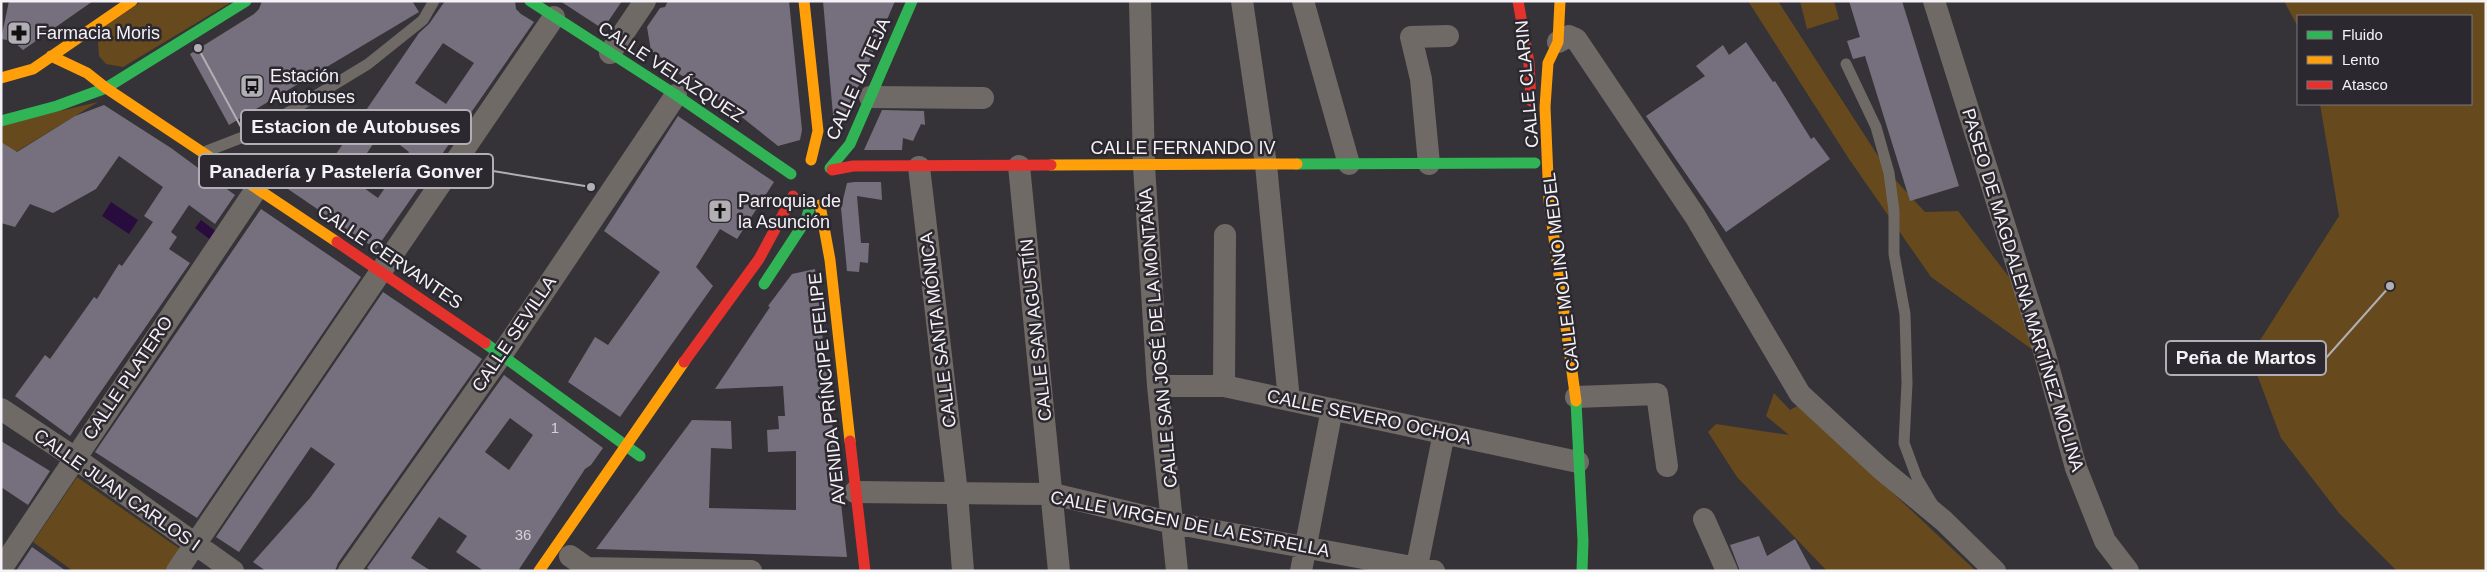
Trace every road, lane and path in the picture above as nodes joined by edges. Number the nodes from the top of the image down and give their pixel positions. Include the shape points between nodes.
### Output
1 (132, 1) edge
2 (246, 1) edge
3 (434, 1) edge
4 (530, 1) edge
5 (645, 1) edge
6 (804, 1) edge
7 (912, 1) edge
8 (1140, 1) edge
9 (1242, 1) edge
10 (1303, 1) edge
11 (1560, 1) edge
12 (1934, 1) edge
13 (1514, 4) edge
14 (554, 17) junction
15 (90, 31) junction
16 (1448, 36) dead end
17 (1558, 42) junction
18 (90, 45) dead end
19 (610, 53) junction
20 (51, 56) junction
21 (1846, 64) dead end
22 (1, 70) edge
23 (109, 71) dead end
24 (122, 76) junction
25 (6, 78) edge
26 (106, 88) junction
27 (676, 95) junction
28 (870, 97) junction
29 (982, 98) dead end
30 (1532, 116) dead end
31 (1, 121) edge
32 (205, 152) junction
33 (811, 160) junction
34 (1349, 164) junction
35 (1429, 164) junction
36 (1266, 165) junction
37 (919, 166) junction
38 (1019, 166) junction
39 (1144, 166) junction
40 (831, 169) junction
41 (791, 174) junction
42 (836, 184) dead end
43 (257, 188) junction
44 (793, 196) junction
45 (831, 197) dead end
46 (1549, 201) junction
47 (815, 206) junction
48 (1225, 235) dead end
49 (801, 248) dead end
50 (788, 250) junction
51 (817, 251) dead end
52 (830, 260) junction
53 (381, 271) junction
54 (754, 297) dead end
55 (502, 354) junction
56 (1158, 386) junction
57 (1224, 386) junction
58 (1576, 397) junction
59 (1289, 400) junction
60 (1332, 409) junction
61 (1, 410) edge
62 (1444, 433) junction
63 (625, 445) junction
64 (641, 456) dead end
65 (75, 458) junction
66 (1578, 462) junction
67 (1667, 466) dead end
68 (855, 492) junction
69 (957, 493) junction
70 (1053, 494) junction
71 (1704, 519) dead end
72 (1944, 521) junction
73 (1173, 522) junction
74 (195, 544) junction
75 (1306, 548) junction
76 (570, 556) dead end
77 (1, 570) edge
78 (1422, 570) edge
79 (177, 571) edge
80 (233, 571) edge
81 (349, 571) edge
82 (539, 571) edge
83 (752, 571) edge
84 (866, 571) edge
85 (963, 571) edge
86 (1059, 571) edge
87 (1177, 571) edge
88 (1301, 571) edge
89 (1582, 571) edge
90 (1727, 571) edge
91 (1995, 571) edge
92 (2128, 571) edge

1 - 15 street
2 - 24 street
3 - 32 lane via 422,20 368,64 256,132
4 - 14 street, CALLE VELÁZQUEZ
5 - 19 street
6 - 33 street via 818,131
7 - 28 street, CALLE LA TEJA
8 - 39 street, CALLE SAN JOSÉ DE LA MONTAÑA
9 - 36 street
10 - 34 street
11 - 17 street
12 - 92 street, PASEO DE MAGDALENA MARTÍNEZ MOLINA via 2044,352 2076,468 2104,541
13 - 30 street, CALLE CLARIN via 1529,63
14 - 19 street, CALLE VELÁZQUEZ
14 - 53 street
15 - 18 street
15 - 20 street
16 - 35 street via 1401,37 1421,79
17 - 46 street, CALLE MOLINO MEDEL via 1548,63 1545,83
17 - 72 street via 1569,36 1576,39 1695,216 1800,394 1880,468
19 - 27 street, CALLE VELÁZQUEZ
20 - 25 street via 33,69
20 - 26 street, CALLE CERVANTES via 87,73
21 - 72 lane via 1876,128 1889,173 1894,211 1894,254 1904,314 1907,383 1904,443 1917,478
22 - 25 street
23 - 24 street
24 - 26 street
26 - 31 street
26 - 32 street, CALLE CERVANTES
27 - 41 street, CALLE VELÁZQUEZ
27 - 55 street, CALLE SEVILLA
28 - 29 street
28 - 40 street, CALLE LA TEJA via 850,144
32 - 43 street, CALLE CERVANTES
33 - 40 street via 821,161
33 - 41 street via 799,164
34 - 35 street, CALLE FERNANDO IV
34 - 36 street, CALLE FERNANDO IV
35 - 46 street, CALLE FERNANDO IV via 1535,168 1541,197
36 - 39 street, CALLE FERNANDO IV
36 - 59 street
37 - 38 street, CALLE FERNANDO IV
37 - 40 street, CALLE FERNANDO IV
37 - 69 street, CALLE SANTA MÓNICA
38 - 39 street, CALLE FERNANDO IV
38 - 70 street, CALLE SAN AGUSTÍN
39 - 56 street, CALLE SAN JOSÉ DE LA MONTAÑA
40 - 42 street
41 - 44 street
43 - 53 street, CALLE CERVANTES
43 - 65 street, CALLE PLATERO
44 - 47 street via 798,202
44 - 63 street via 760,259
45 - 47 street
46 - 58 street, CALLE MOLINO MEDEL
47 - 50 street
47 - 52 street, AVENIDA PRÍNCIPE FELIPE
48 - 57 street
49 - 50 street
50 - 54 street
51 - 52 street
52 - 68 street, AVENIDA PRÍNCIPE FELIPE
53 - 55 street, CALLE CERVANTES
53 - 74 street
55 - 63 street, CALLE CERVANTES
55 - 81 street, CALLE SEVILLA
56 - 57 street, CALLE SEVERO OCHOA
56 - 73 street, CALLE SAN JOSÉ DE LA MONTAÑA
57 - 59 street, CALLE SEVERO OCHOA
58 - 66 street, CALLE MOLINO MEDEL
58 - 67 street via 1657,394
59 - 60 street, CALLE SEVERO OCHOA
60 - 62 street, CALLE SEVERO OCHOA
60 - 75 street
61 - 65 street, CALLE JUAN CARLOS I
62 - 66 street, CALLE SEVERO OCHOA
62 - 78 street
63 - 64 street, CALLE CERVANTES
63 - 82 street
65 - 74 street, CALLE JUAN CARLOS I
65 - 77 street, CALLE PLATERO
66 - 89 street, CALLE MOLINO MEDEL
68 - 69 street, CALLE VIRGEN DE LA ESTRELLA
68 - 84 street, AVENIDA PRÍNCIPE FELIPE
69 - 70 street, CALLE VIRGEN DE LA ESTRELLA
69 - 85 street, CALLE SANTA MÓNICA
70 - 73 street, CALLE VIRGEN DE LA ESTRELLA
70 - 86 street, CALLE SAN AGUSTÍN
71 - 90 street
72 - 91 street
73 - 75 street, CALLE VIRGEN DE LA ESTRELLA
73 - 87 street, CALLE SAN JOSÉ DE LA MONTAÑA
74 - 79 street
74 - 80 street, CALLE JUAN CARLOS I
75 - 78 street, CALLE VIRGEN DE LA ESTRELLA
75 - 88 street
76 - 83 street via 587,568

